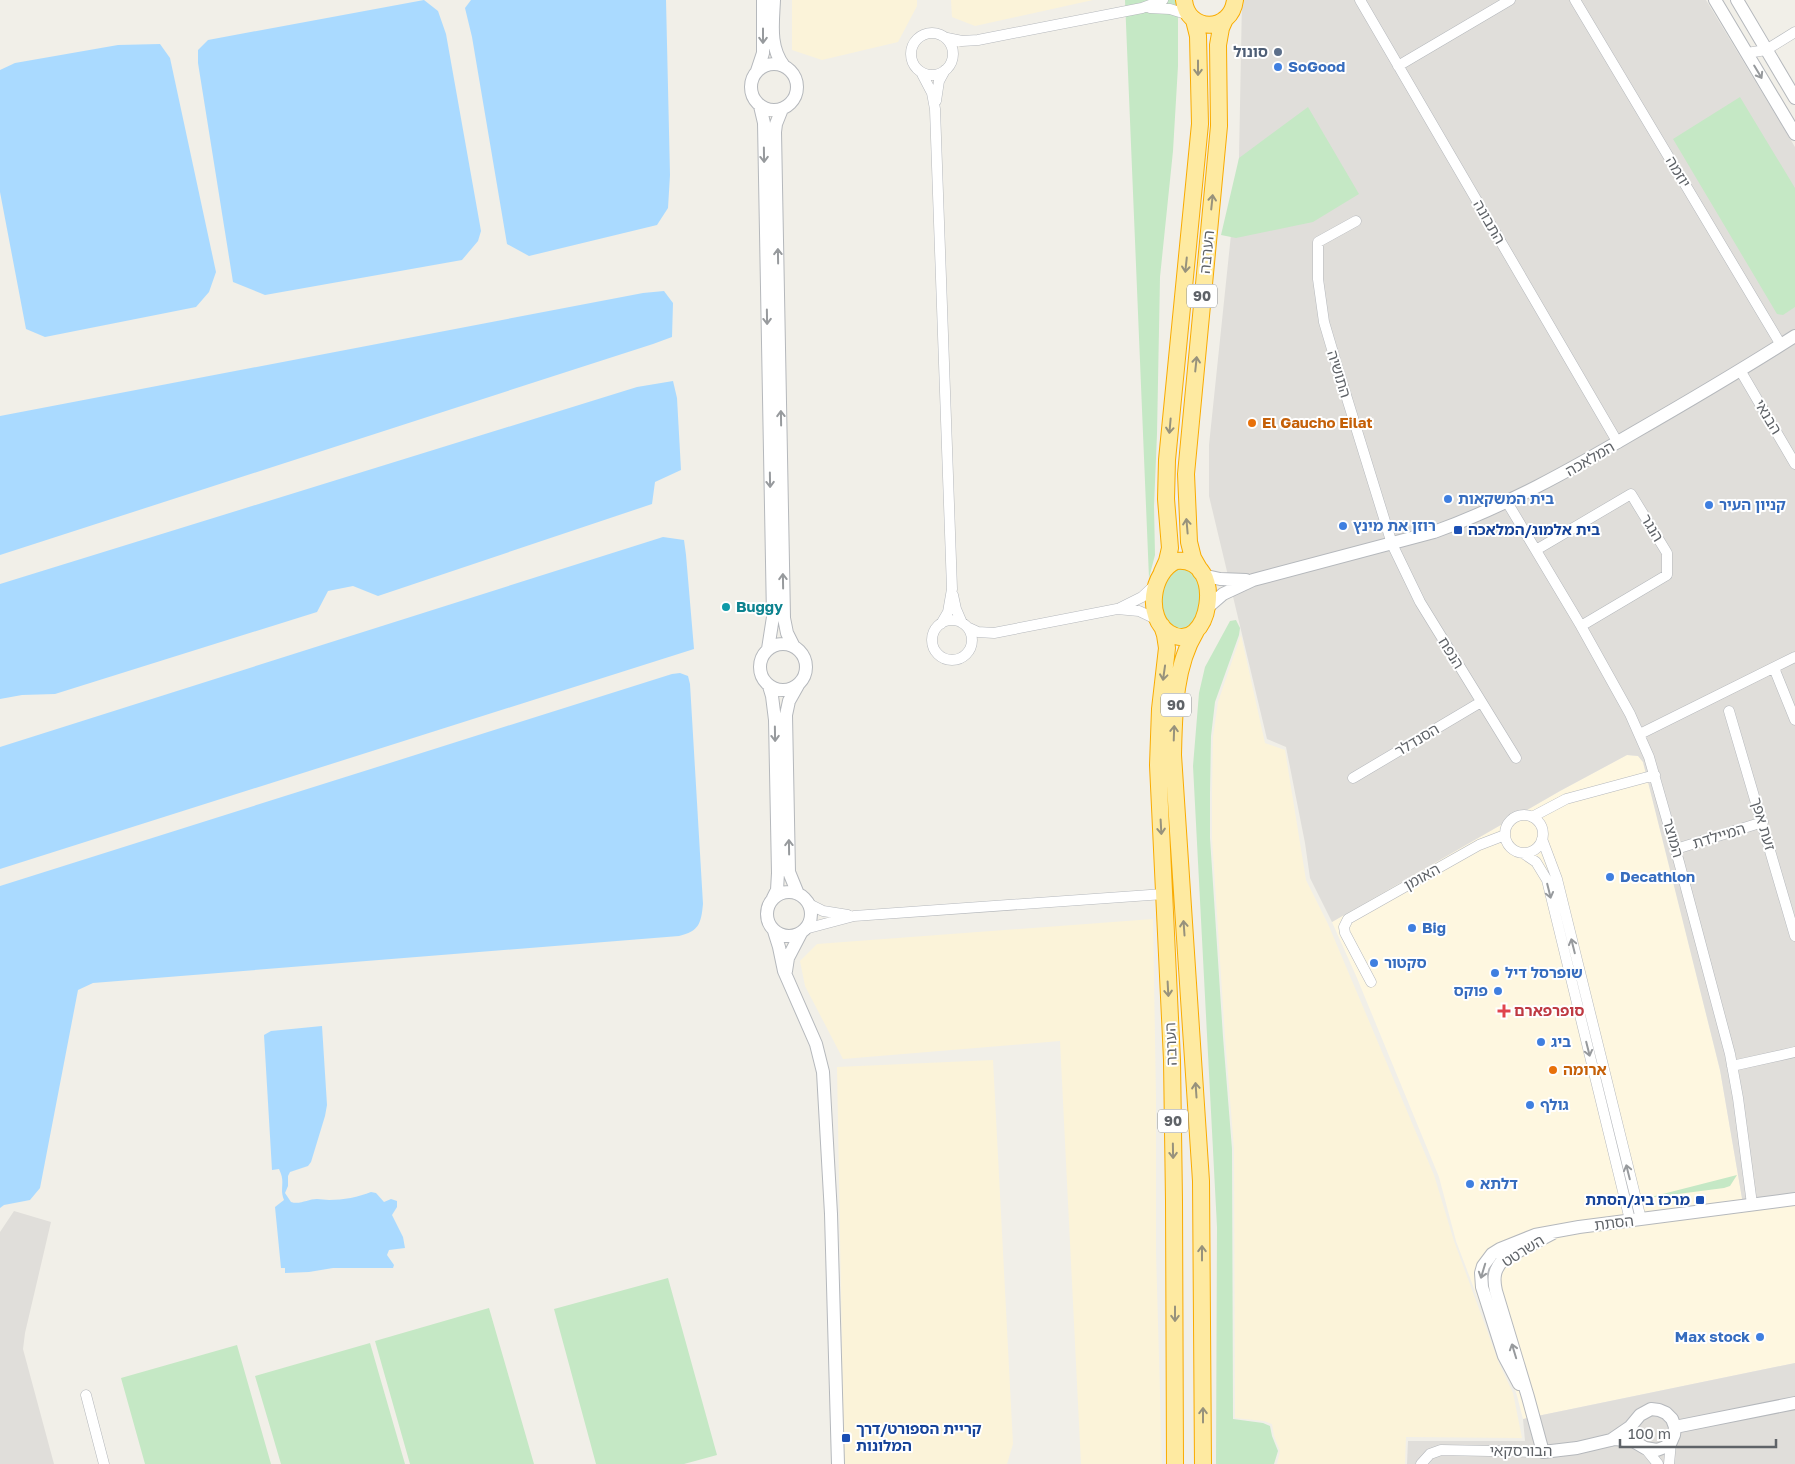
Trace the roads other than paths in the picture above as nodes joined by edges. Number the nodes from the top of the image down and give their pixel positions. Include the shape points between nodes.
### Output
1 (763, 0) edge
2 (774, 0) edge
3 (1163, 0) edge
4 (1235, 0) edge
5 (1360, 0) edge
6 (1510, 0) edge
7 (1575, 0) edge
8 (1715, 0) edge
9 (1737, 0) edge
10 (1142, 8) junction
11 (1189, 11) edge
12 (1225, 20) junction
13 (1795, 32) edge
14 (947, 38) junction
15 (978, 40) junction
16 (1766, 50) junction
17 (1747, 53) junction
18 (953, 58) junction
19 (784, 66) junction
20 (1398, 66) junction
21 (945, 70) junction
22 (757, 71) junction
23 (921, 72) junction
24 (1795, 98) edge
25 (760, 106) junction
26 (782, 109) junction
27 (935, 109) junction
28 (1795, 134) edge
29 (1356, 220) dead end
30 (1790, 342) edge
31 (1740, 370) junction
32 (1618, 443) junction
33 (1795, 464) edge
34 (1507, 502) junction
35 (1392, 544) junction
36 (1536, 550) junction
37 (1202, 574) junction
38 (1159, 578) junction
39 (1253, 580) junction
40 (952, 589) junction
41 (1208, 607) junction
42 (1117, 609) junction
43 (1160, 623) junction
44 (941, 624) junction
45 (964, 625) junction
46 (1581, 626) junction
47 (1196, 630) junction
48 (994, 633) junction
49 (793, 645) junction
50 (971, 645) junction
51 (768, 649) junction
52 (1795, 658) edge
53 (1774, 668) junction
54 (798, 685) junction
55 (769, 686) junction
56 (1481, 702) junction
57 (1729, 712) dead end
58 (1795, 720) edge
59 (1640, 734) junction
60 (1516, 758) dead end
61 (1655, 775) junction
62 (1353, 778) dead end
63 (1532, 817) junction
64 (1763, 822) junction
65 (1505, 835) junction
66 (1542, 839) junction
67 (1676, 849) junction
68 (1523, 853) junction
69 (798, 894) junction
70 (1164, 894) junction
71 (773, 898) junction
72 (809, 904) junction
73 (854, 916) junction
74 (774, 931) junction
75 (803, 931) junction
76 (1795, 936) edge
77 (787, 978) junction
78 (1370, 982) dead end
79 (1795, 1052) edge
80 (1732, 1066) junction
81 (1795, 1199) edge
82 (1752, 1204) junction
83 (1635, 1220) junction
84 (1552, 1233) joint
85 (86, 1395) dead end
86 (1795, 1403) edge
87 (1636, 1421) junction
88 (1674, 1427) junction
89 (1611, 1440) junction
90 (1671, 1442) junction
91 (1642, 1446) junction
92 (1543, 1452) junction
93 (104, 1464) edge
94 (838, 1464) edge
95 (1175, 1464) edge
96 (1203, 1464) edge
97 (1422, 1464) edge
98 (1658, 1464) edge
99 (1669, 1464) edge

1 -> 22 street via 762,53
2 - 19 street via 774,45
3 - 10 street
4 - 12 highway, הערבה via 1233,10
5 - 20 street, התבונה
6 - 20 street
7 - 30 street, יוזמה
8 - 17 street
9 - 16 street
10 - 11 street
10 - 15 street
11 - 12 highway via 1205,25
11 -> 38 highway, הערבה / 90 via 1198,36 1200,124 1167,460 1169,553
37 -> 12 highway, הערבה / 90 via 1189,542 1186,474 1219,126 1218,45
13 - 16 street
14 - 15 street
14 - 18 street via 953,49
14 - 23 street via 929,32 915,40 911,59
15 - 18 street via 965,45
16 - 17 street
16 - 24 street
17 -> 28 street
18 - 21 street
19 - 22 street via 768,64
19 - 26 street via 795,76 797,92
20 - 32 street, התבונה
21 - 23 street via 934,75
21 - 27 street via 939,81
22 - 25 street via 750,86
23 - 27 street via 932,93
25 - 26 street via 767,110
25 -> 51 street via 764,123 772,608
49 -> 26 street via 784,618 776,132
27 - 40 street
29 - 35 street, התושיה via 1318,242 1319,294 1324,322
30 - 31 street, המלאכה
31 - 32 street, המלאכה
31 - 33 street, הבנאי
32 - 34 street, המלאכה
34 - 35 street, המלאכה via 1452,525
34 - 36 street, המוצר
35 - 39 street, המלאכה
35 - 56 street, הנפח via 1420,602
36 - 46 street, המוצר
36 - 46 street, הנגר via 1632,494 1667,554 1667,575
37 - 38 highway via 1192,564 1182,561 1171,564
37 - 39 street, המלאכה via 1227,580
37 - 41 highway, 90 via 1208,591
38 - 42 street via 1142,597
38 - 43 highway, 90 via 1154,606
39 - 41 street, המלאכה via 1223,594
40 - 44 street via 948,612
40 - 45 street
41 - 47 highway, 90
42 - 43 street via 1139,611
42 - 48 street
43 - 47 highway via 1175,636 1186,636
43 -> 70 highway, הערבה / 90 via 1167,648 1158,752
44 - 45 street via 950,620
44 - 50 street via 932,637 939,655 958,659
45 - 48 street via 980,632
45 - 50 street via 970,633
46 - 59 street, המוצר
96 -> 47 highway, הערבה / 90 via 1201,1181 1173,755 1180,677 1185,652
48 - 50 street
49 - 51 street via 777,644
49 - 54 street via 804,656 806,664 803,679
51 - 55 street via 759,666 760,674
52 - 53 street
53 - 58 street
53 - 59 street
54 - 55 street via 784,690
69 -> 54 street via 790,872 786,715 788,701
55 -> 71 street via 774,708 778,873
56 - 60 street, הנפח
56 - 62 street, הסנדלר
57 - 64 street, זעת אפך
59 - 61 street, המוצר
61 - 63 street via 1566,799
61 - 67 street, המוצר
63 - 65 street via 1521,815 1514,818
63 - 66 street via 1540,824
64 - 67 street, המיילדת
64 - 76 street, זעת אפך
65 - 68 street via 1510,847
65 - 78 street, האומן via 1479,845 1348,918 1344,926 1347,938
66 - 68 street via 1534,850
83 -> 66 street via 1557,879
67 - 80 street, המוצר
68 -> 83 street via 1536,862 1547,880
69 - 71 street via 783,892
69 - 72 street
70 - 73 street
70 -> 95 highway, הערבה / 90 via 1174,1153
71 - 74 street via 766,914
72 - 73 street via 833,913
72 - 75 street via 811,919
73 - 75 street
74 - 75 street via 789,937
74 - 77 street
75 - 77 street via 788,958
77 - 94 street via 816,1044 823,1072 831,1214
79 - 80 street
80 - 82 street, המוצר
81 - 82 street, הסתת
82 - 83 street, הסתת
83 - 84 street, הסתת
84 - 92 street, השרטט via 1535,1235 1500,1249 1487,1260 1481,1273 1482,1287 1504,1356 1528,1397
85 - 93 street
86 - 88 street
87 - 88 street, הבורסקאי via 1644,1412 1655,1409 1669,1416
87 - 89 street, הבורסקאי
87 - 91 street via 1634,1433
88 - 90 street
89 - 91 street, הבורסקאי via 1626,1440
89 - 92 street, הבורסקאי
90 - 91 street, הבורסקאי via 1661,1449
90 - 99 street
91 - 98 street
92 - 97 street, הבורסקאי via 1441,1450 1430,1454

